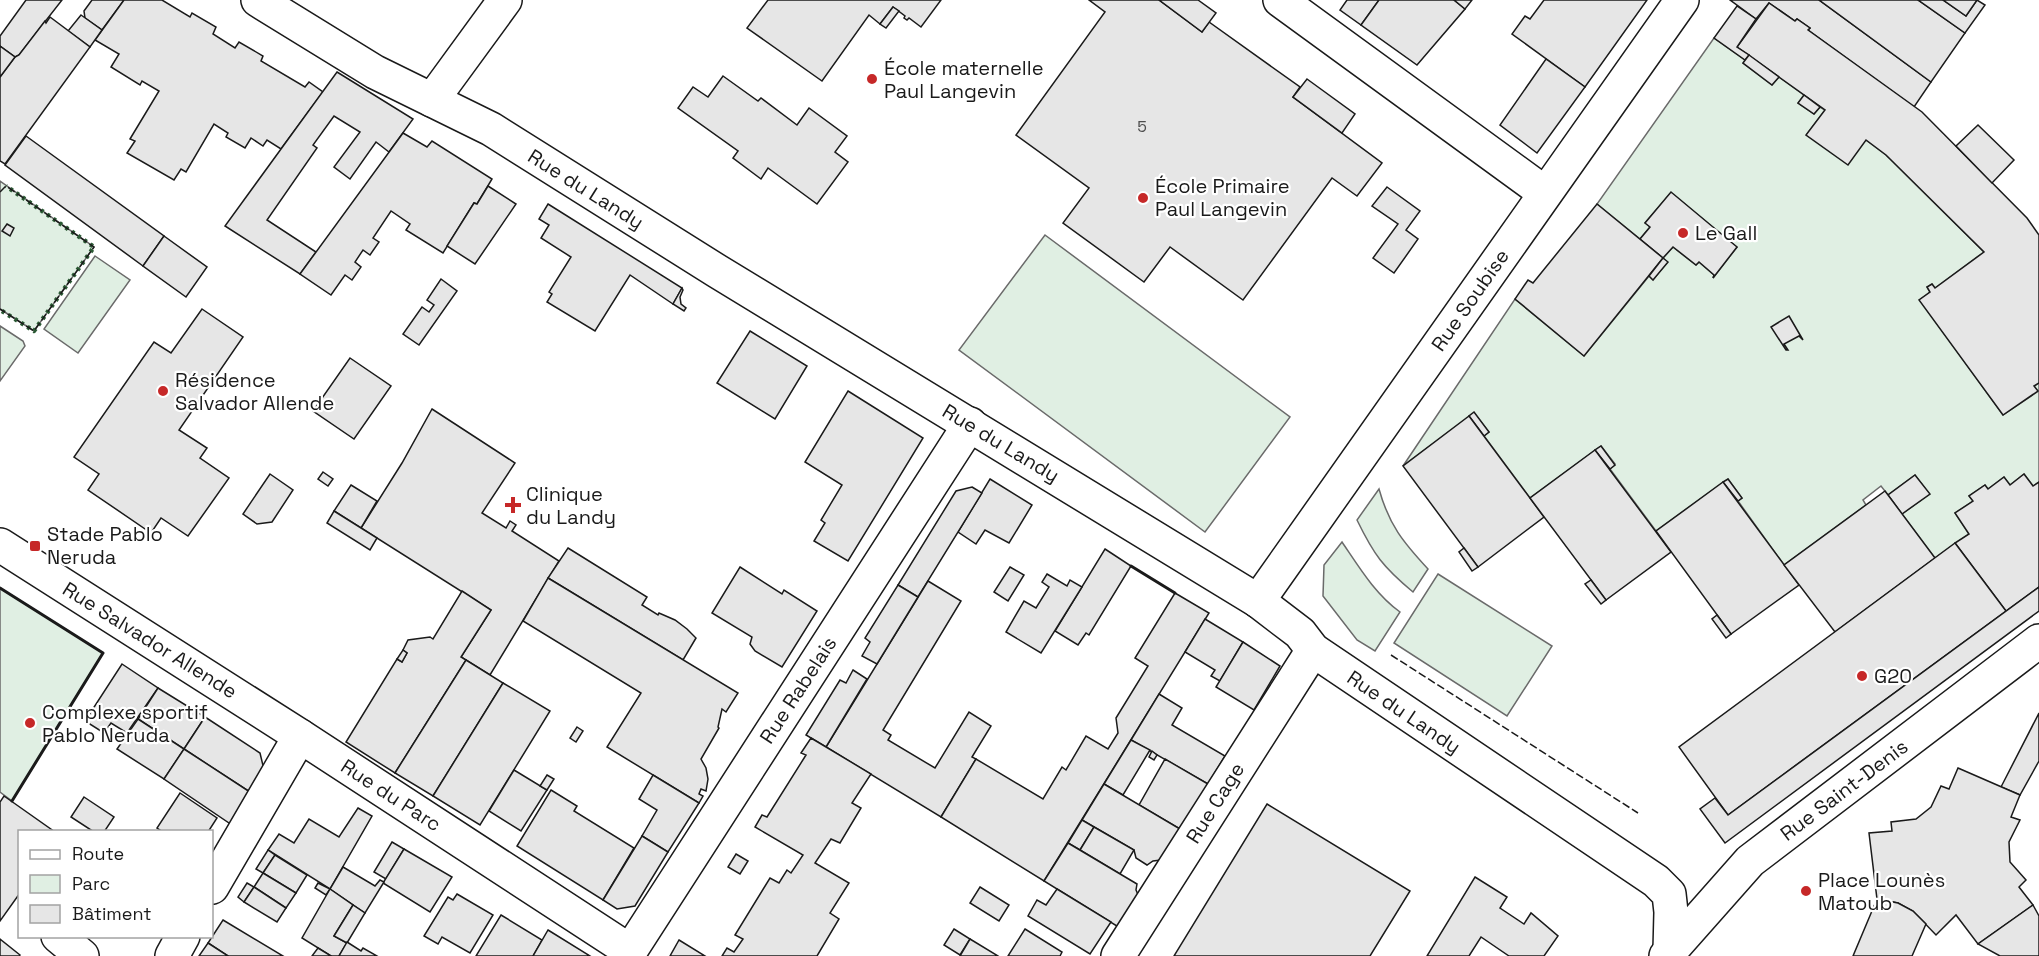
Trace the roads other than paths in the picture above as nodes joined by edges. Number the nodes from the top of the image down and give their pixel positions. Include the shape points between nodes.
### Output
1 (258, 0) edge
2 (505, 0) edge
3 (1280, 0) edge
4 (1682, 0) edge
5 (432, 100) junction
6 (1545, 193) junction
7 (970, 424) junction
8 (0, 545) edge
9 (1258, 601) junction
10 (2039, 641) edge
11 (1312, 650) junction
12 (300, 736) junction
13 (213, 885) edge
14 (60, 938) edge
15 (182, 938) edge
16 (629, 953) edge
17 (1668, 953) edge
18 (82, 956) edge
19 (172, 956) edge
20 (1118, 956) edge

1 - 5 street, Rue du Landy via 375,72
2 - 5 street
3 - 6 street
4 - 6 street, Rue Soubise
5 - 7 street, Rue du Landy via 491,129
6 - 9 street, Rue Soubise
7 - 9 street, Rue du Landy
7 - 16 street, Rue Rabelais
8 - 12 street, Rue Salvador Allende
9 - 11 street, Rue du Landy via 1300,633
10 - 17 street, Rue Saint-Denis via 1750,861
11 - 17 street, Rue du Landy via 1656,881 1669,894
11 - 20 street, Rue Cage
12 - 13 street
12 - 16 street, Rue du Parc
14 - 18 street
15 - 19 street

